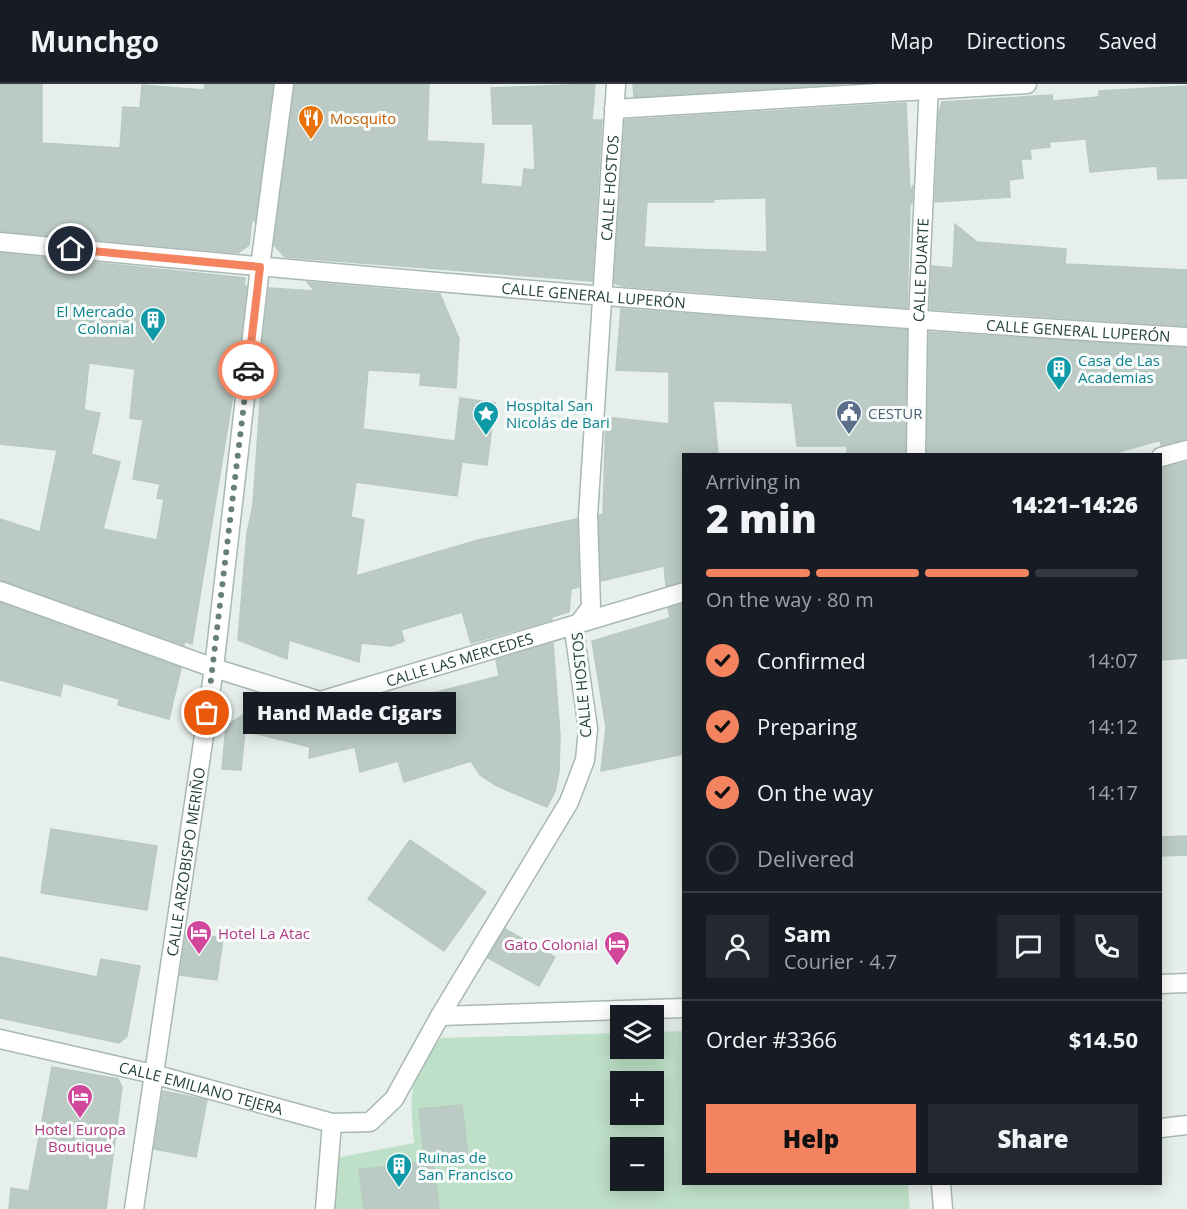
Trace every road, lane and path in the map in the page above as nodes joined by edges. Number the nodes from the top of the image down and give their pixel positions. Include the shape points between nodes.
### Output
1 (284, 84) edge
2 (615, 84) edge
3 (1027, 84) edge
4 (929, 87) edge
5 (614, 109) junction
6 (0, 242) edge
7 (260, 267) junction
8 (604, 297) junction
9 (918, 321) junction
10 (1187, 337) edge
11 (1187, 450) edge
12 (916, 453) edge
13 (1162, 457) edge
14 (0, 591) edge
15 (682, 593) edge
16 (578, 622) junction
17 (214, 668) junction
18 (1187, 982) edge
19 (1162, 984) edge
20 (682, 1008) edge
21 (440, 1016) junction
22 (0, 1039) edge
23 (153, 1074) junction
24 (394, 1099) joint
25 (332, 1123) junction
26 (1187, 1125) edge
27 (1162, 1128) edge
28 (941, 1185) edge
29 (134, 1209) edge
30 (326, 1209) edge
31 (943, 1209) edge

1 - 7 street, CALLE ARZOBISPO MERIÑO
2 - 5 street, CALLE HOSTOS
3 - 4 street
4 - 5 street
4 - 9 street, CALLE DUARTE
5 - 8 street, CALLE HOSTOS
6 - 7 street, CALLE GENERAL LUPERÓN
7 - 8 street, CALLE GENERAL LUPERÓN
7 - 17 street, CALLE ARZOBISPO MERIÑO
8 - 9 street, CALLE GENERAL LUPERÓN
8 - 16 street, CALLE HOSTOS via 588,516 591,607
9 - 10 street, CALLE GENERAL LUPERÓN
9 - 12 street, CALLE DUARTE
11 - 13 street
14 - 17 street, CALLE LAS MERCEDES
15 - 16 street, CALLE LAS MERCEDES
16 - 17 street, CALLE LAS MERCEDES via 320,701
16 - 21 street, CALLE HOSTOS via 574,630 588,729 585,760 569,802
17 - 23 street, CALLE ARZOBISPO MERIÑO
18 - 19 street
20 - 21 street
21 - 24 street, CALLE HOSTOS
22 - 23 street, CALLE EMILIANO TEJERA
23 - 25 street, CALLE EMILIANO TEJERA
23 - 29 street, CALLE ARZOBISPO MERIÑO
24 - 25 street, CALLE EMILIANO TEJERA via 370,1122
25 - 30 street
26 - 27 street
28 - 31 street

